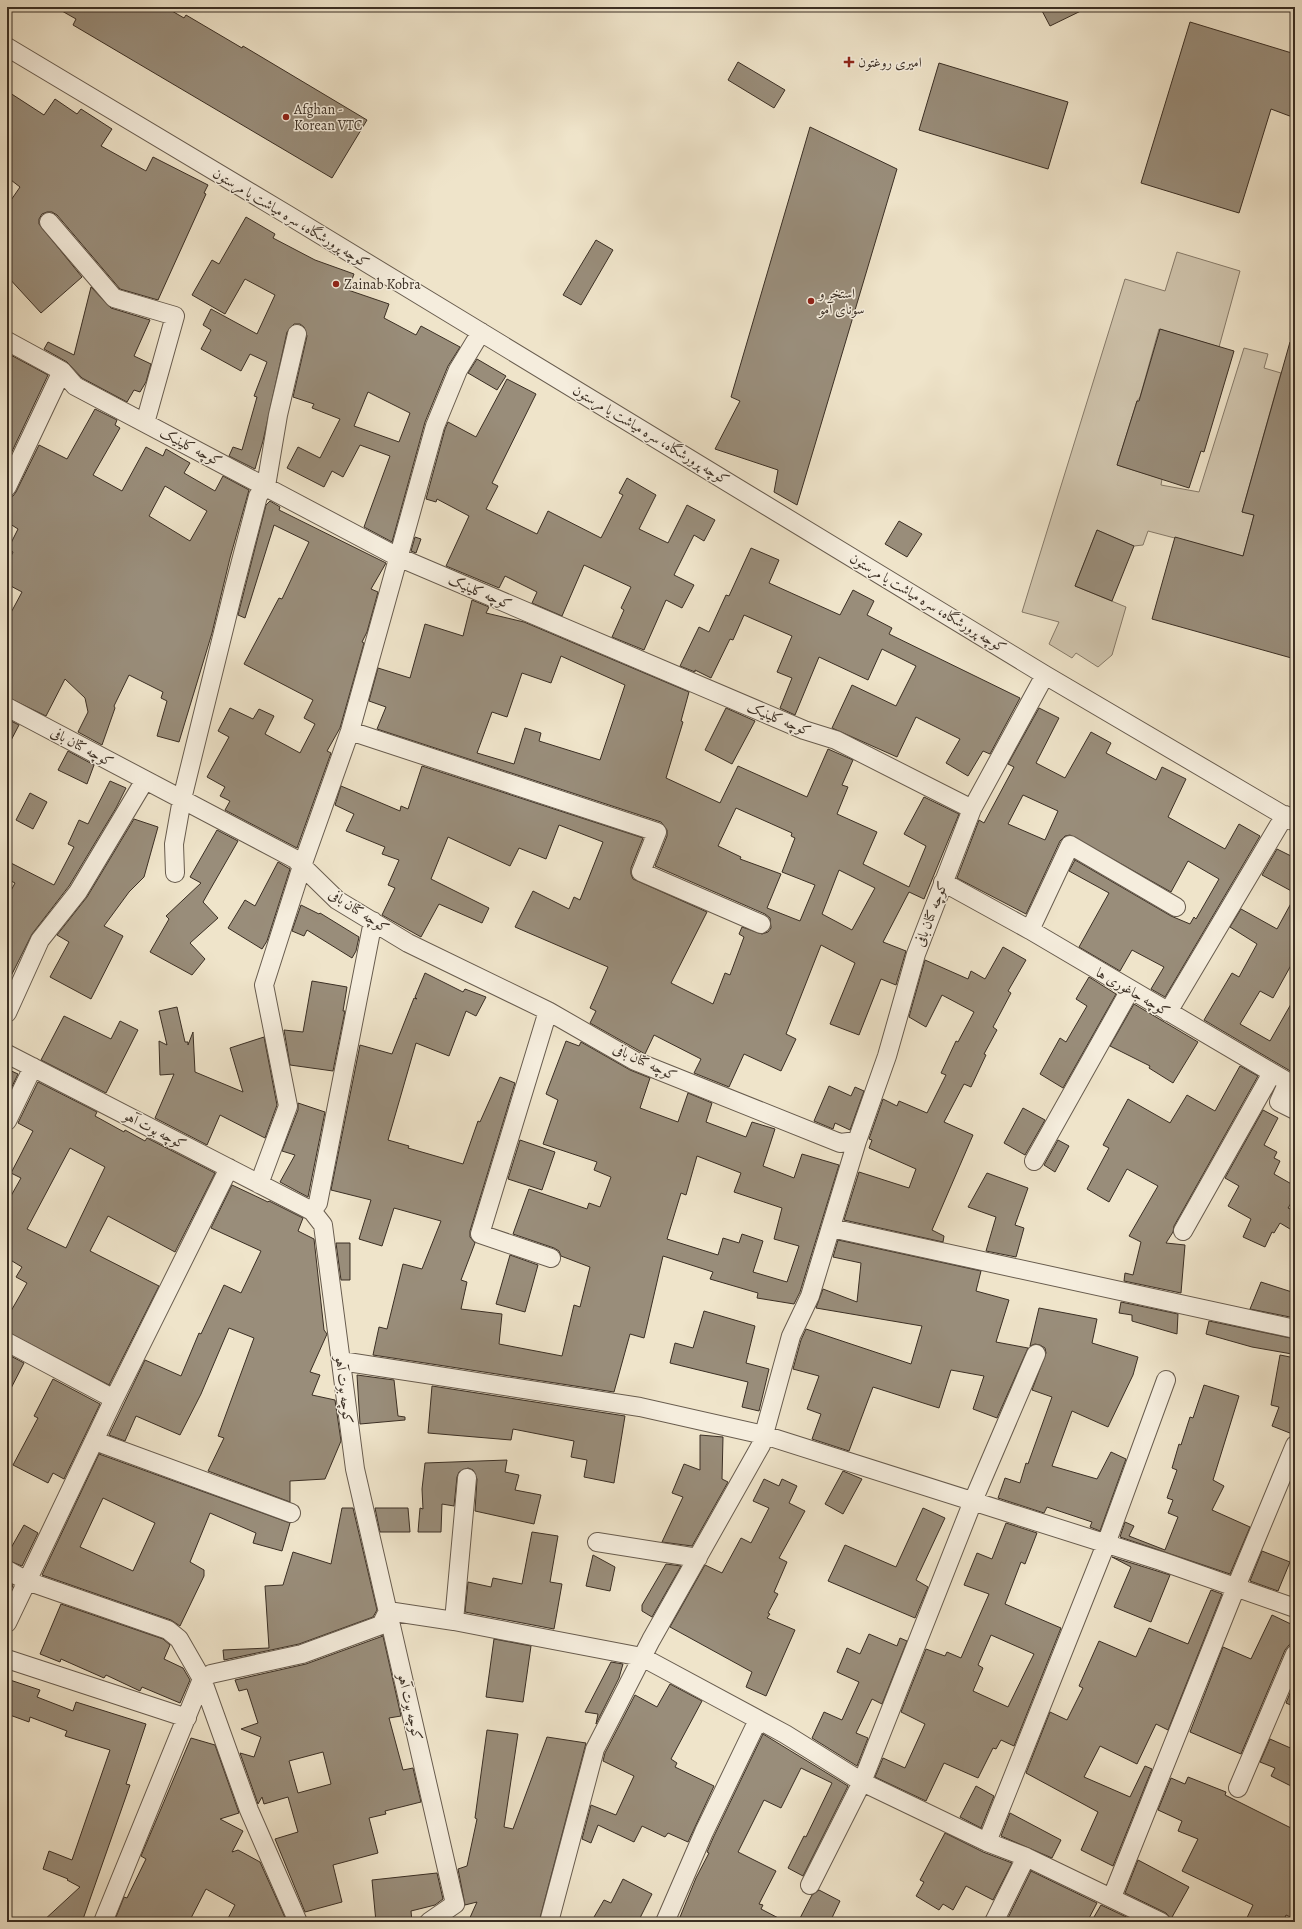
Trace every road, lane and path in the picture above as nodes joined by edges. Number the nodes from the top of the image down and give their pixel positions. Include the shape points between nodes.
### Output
1 (7, 48) edge
2 (49, 222) dead end
3 (481, 332) junction
4 (297, 334) dead end
5 (7, 341) edge
6 (62, 371) junction
7 (145, 423) junction
8 (266, 486) junction
9 (7, 487) edge
10 (398, 557) junction
11 (1046, 675) junction
12 (7, 707) edge
13 (350, 731) junction
14 (145, 780) junction
15 (182, 799) junction
16 (972, 809) junction
17 (1290, 819) edge
18 (302, 866) junction
19 (175, 873) dead end
20 (943, 882) junction
21 (1176, 907) dead end
22 (373, 921) junction
23 (761, 924) dead end
24 (1030, 930) junction
25 (1130, 990) junction
26 (548, 1011) junction
27 (1168, 1012) junction
28 (7, 1013) edge
29 (7, 1054) edge
30 (33, 1067) junction
31 (1272, 1073) junction
32 (1291, 1082) edge
33 (1295, 1110) edge
34 (7, 1121) edge
35 (857, 1141) junction
36 (1034, 1161) dead end
37 (230, 1168) junction
38 (259, 1184) junction
39 (312, 1211) junction
40 (831, 1228) junction
41 (1183, 1232) dead end
42 (551, 1258) dead end
43 (1295, 1329) edge
44 (7, 1342) edge
45 (1036, 1354) dead end
46 (341, 1361) junction
47 (1166, 1380) dead end
48 (114, 1399) junction
49 (764, 1435) junction
50 (95, 1440) junction
51 (1295, 1446) edge
52 (467, 1478) dead end
53 (973, 1501) junction
54 (291, 1513) dead end
55 (597, 1542) dead end
56 (1106, 1544) junction
57 (698, 1558) junction
58 (7, 1570) edge
59 (27, 1581) junction
60 (1236, 1587) junction
61 (1295, 1608) edge
62 (388, 1610) junction
63 (454, 1621) junction
64 (7, 1623) edge
65 (1295, 1654) edge
66 (642, 1657) junction
67 (7, 1659) edge
68 (202, 1679) junction
69 (187, 1718) junction
70 (758, 1720) junction
71 (862, 1782) junction
72 (1238, 1788) dead end
73 (987, 1842) junction
74 (1026, 1857) junction
75 (810, 1885) dead end
76 (1112, 1897) junction
77 (103, 1922) edge
78 (298, 1922) edge
79 (429, 1922) edge
80 (549, 1922) edge
81 (665, 1922) edge
82 (994, 1922) edge
83 (1161, 1922) edge

1 - 3 street, کوچه پرورشگاه، سره میاشت یا مرستون
2 - 7 street via 114,298 175,316
3 - 10 street via 458,370 435,426
3 - 11 street, کوچه پرورشگاه، سره میاشت یا مرستون
4 - 8 street via 278,415
5 - 6 street, کوچه کلینیک
6 - 7 street, کوچه کلینیک via 75,386
6 - 9 street
7 - 8 street, کوچه کلینیک
8 - 10 street, کوچه کلینیک
8 - 15 street via 258,496
10 - 13 street
10 - 16 street, کوچه کلینیک via 804,730 836,740
11 - 16 street, کوچه کتان بافی
11 - 17 street, کوچه پرورشگاه، سره میاشت یا مرستون
12 - 14 street, کوچه کتان بافی
13 - 18 street
13 - 23 street via 658,832 641,872
14 - 15 street, کوچه کتان بافی
14 - 28 street via 78,892 40,940
15 - 18 street, کوچه کتان بافی via 295,859
15 - 19 street via 174,844
16 - 20 street, کوچه کتان بافی
17 - 27 street
18 - 22 street, کوچه کتان بافی via 337,900
18 - 38 street via 264,985 288,1106
20 - 24 street, کوچه جاغوری ها
20 - 35 street, کوچه کتان بافی via 916,954 888,1056
21 - 24 street via 1070,845
22 - 26 street, کوچه کتان بافی via 408,943
22 - 39 street via 318,1203
24 - 25 street, کوچه جاغوری ها
25 - 27 street, کوچه جاغوری ها
25 - 36 street
26 - 35 street, کوچه کتان بافی via 635,1061 840,1143
26 - 42 street via 480,1234
27 - 31 street, کوچه جاغوری ها
29 - 30 street, کوچه بوت آهو
30 - 34 street
30 - 37 street, کوچه بوت آهو
31 - 32 street, کوچه جاغوری ها
31 - 41 street
32 - 33 street, کوچه جاغوری ها via 1279,1102
35 - 40 street
37 - 38 street, کوچه بوت آهو
37 - 48 street
38 - 39 street, کوچه بوت آهو
39 - 46 street, کوچه بوت آهو via 323,1224
40 - 43 street
40 - 49 street via 810,1296 791,1336
44 - 48 street
45 - 53 street
46 - 49 street via 640,1407
46 - 62 street, کوچه بوت آهو via 355,1468
47 - 56 street
48 - 50 street
49 - 53 street
49 - 57 street via 761,1445
50 - 54 street
50 - 59 street
51 - 60 street
52 - 63 street
53 - 56 street
53 - 71 street
55 - 57 street
56 - 60 street
56 - 73 street
57 - 66 street
58 - 59 street
59 - 64 street
59 - 68 street via 168,1630 179,1639
60 - 61 street
60 - 76 street
62 - 63 street
62 - 68 street via 381,1625 361,1633 302,1654 211,1674
62 - 79 street, کوچه بوت آهو via 455,1904
63 - 66 street
65 - 72 street
66 - 70 street
66 - 80 street via 594,1749
67 - 69 street
68 - 69 street
68 - 78 street via 249,1810
69 - 77 street
70 - 71 street
70 - 81 street via 704,1832
71 - 73 street
71 - 75 street
73 - 74 street
74 - 76 street
74 - 82 street
76 - 83 street

